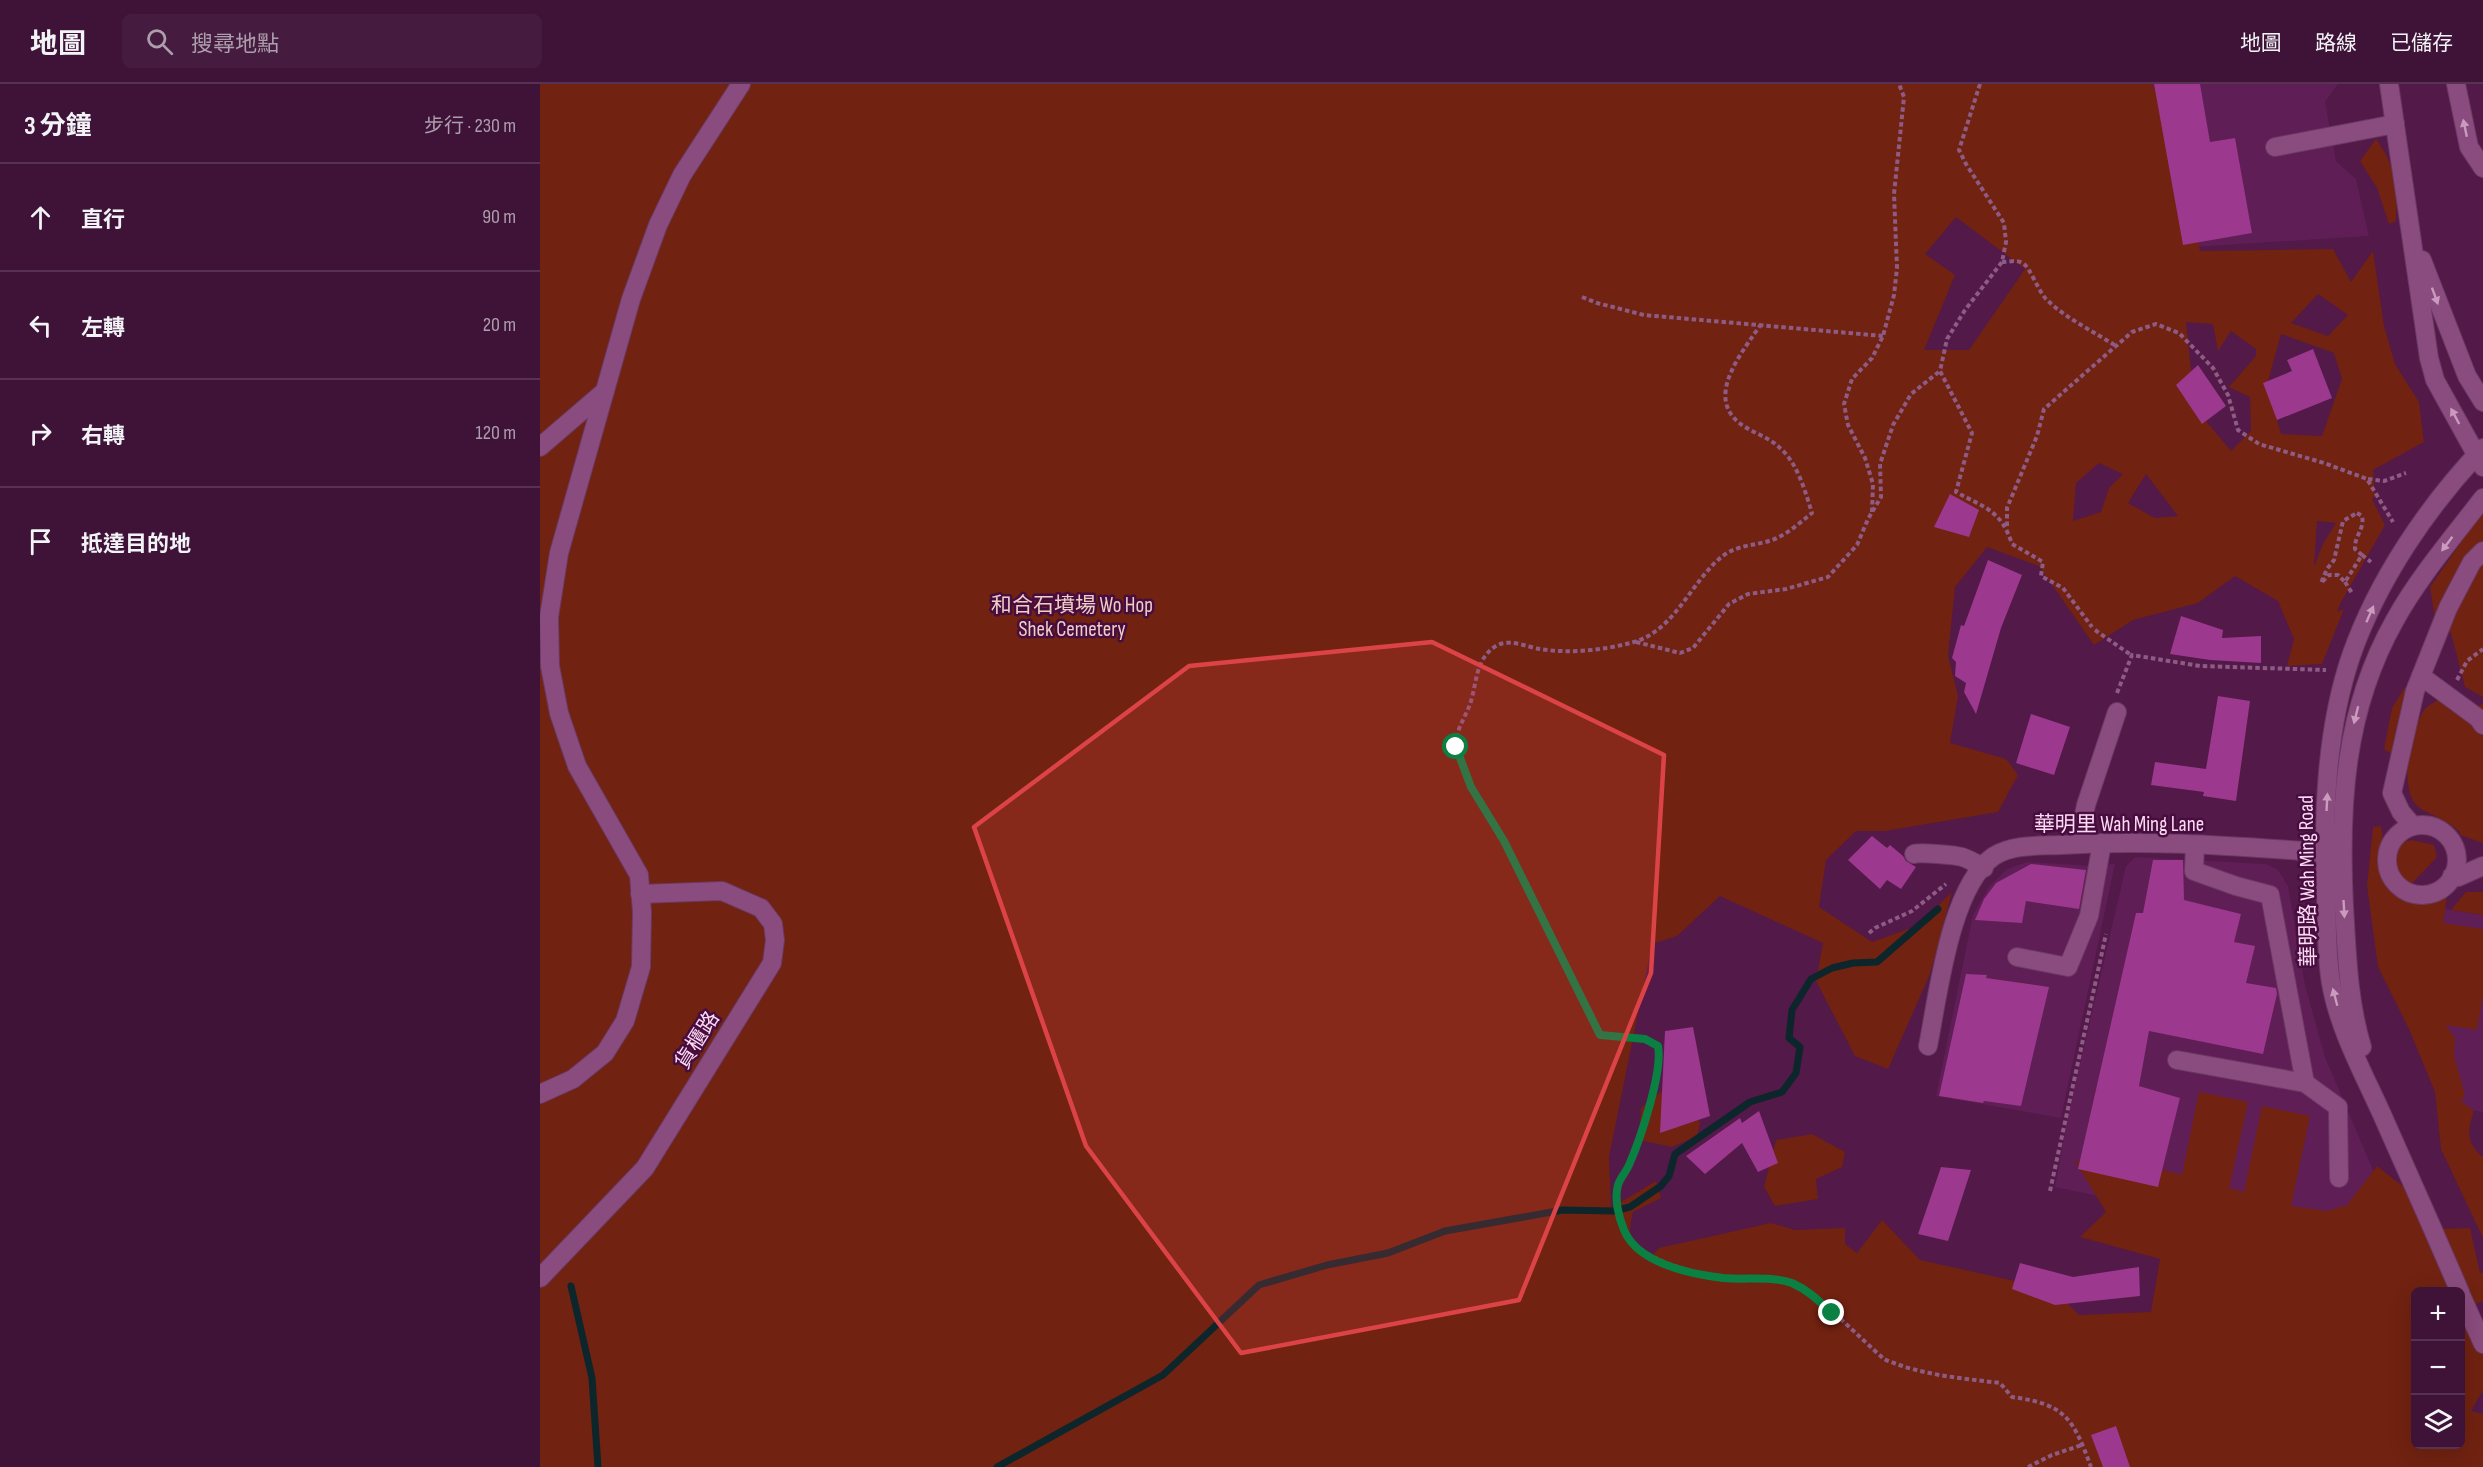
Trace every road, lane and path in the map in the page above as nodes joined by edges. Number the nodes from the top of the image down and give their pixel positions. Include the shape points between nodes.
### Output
1 (741, 84) edge
2 (1899, 84) edge
3 (1980, 84) edge
4 (2389, 84) edge
5 (2456, 84) edge
6 (2395, 124) junction
7 (2275, 147) dead end
8 (2483, 168) edge
9 (2408, 221) junction
10 (2002, 262) junction
11 (1582, 297) dead end
12 (1761, 324) junction
13 (1883, 336) junction
14 (2116, 346) junction
15 (1940, 371) junction
16 (605, 391) junction
17 (2483, 402) edge
18 (540, 447) edge
19 (2481, 457) edge
20 (2406, 474) dead end
21 (2367, 479) junction
22 (2483, 498) edge
23 (1872, 512) junction
24 (2393, 522) dead end
25 (2007, 528) junction
26 (2483, 551) edge
27 (2362, 555) junction
28 (2372, 562) dead end
29 (2345, 582) junction
30 (2352, 593) dead end
31 (1636, 642) junction
32 (2483, 649) edge
33 (2132, 655) junction
34 (2328, 670) dead end
35 (2421, 675) junction
36 (2459, 690) dead end
37 (2116, 706) joint
38 (2483, 725) edge
39 (2413, 826) junction
40 (2102, 843) junction
41 (2078, 844) junction
42 (2195, 845) junction
43 (2333, 853) junction
44 (1914, 854) dead end
45 (2483, 866) edge
46 (1984, 868) junction
47 (2452, 876) junction
48 (640, 894) junction
49 (2106, 933) dead end
50 (2018, 957) dead end
51 (1928, 1046) dead end
52 (2177, 1060) dead end
53 (2305, 1083) junction
54 (540, 1094) edge
55 (2339, 1178) dead end
56 (2050, 1191) dead end
57 (540, 1278) edge
58 (2458, 1287) edge
59 (2465, 1303) edge
60 (2483, 1344) edge
61 (2082, 1445) junction
62 (2028, 1467) edge
63 (2091, 1467) edge

1 - 16 street via 682,175 658,225 631,299
2 - 13 path via 1904,97 1894,194 1897,268
3 - 10 path via 1959,150 2004,223
4 - 6 street
8 -> 5 street via 2469,147
6 - 7 street
6 - 9 street
9 -> 17 street via 2451,338
19 -> 9 street via 2436,380 2429,358
10 - 14 path via 2020,261 2027,265 2046,298
10 - 15 path via 1947,339
11 - 12 path via 1644,315
12 - 13 path
12 - 31 path via 1725,385 1726,404 1736,420 1780,448 1802,481 1812,513 1779,537 1738,547 1723,556 1676,614 1657,631
13 - 23 path via 1872,358 1852,379 1844,404 1848,425 1873,484
14 - 21 path via 2132,332 2156,324 2179,333 2213,368 2228,395 2238,430 2259,444
14 - 25 path via 2044,409 2007,508
15 - 23 path via 1911,394 1893,425 1880,464 1881,497
15 - 25 path via 1972,433 1956,492 1998,515
16 - 18 street
16 - 48 street via 559,553 549,617 550,666 559,713 577,766 639,876
43 -> 19 street, 華明路 Wah Ming Road via 2328,770 2351,656 2378,594 2404,551 2435,504
20 - 21 path via 2384,482
21 - 24 path
22 -> 43 street, 華明路 Wah Ming Road via 2395,619 2376,659 2351,735
23 - 31 path via 1857,545 1828,577 1786,589 1748,594 1729,604 1693,648 1680,653
25 - 33 path via 2012,544 2043,562 2041,576 2062,588 2093,629
26 - 35 street via 2472,562 2448,608
27 - 28 path
27 - 29 path
27 - 29 path via 2355,549 2364,523 2357,513 2343,521 2334,560 2321,583 2329,575 2338,575
29 - 30 path
31 - 61 path via 1568,652 1498,644 1476,673 1456,747 1471,787 1504,841 1600,1035 1645,1039 1658,1046 1659,1064 1652,1094 1617,1187 1625,1233 1646,1255 1689,1271 1723,1278 1790,1282 1808,1291 1884,1359 1942,1376 2000,1383 2012,1397 2036,1401 2066,1415
32 - 36 path via 2467,661 2455,682
33 - 34 path via 2200,666
33 - 37 path via 2123,673
35 - 38 street
35 - 39 street via 2392,793
37 - 41 street
39 - 47 street via 2431,827 2446,836 2457,857
39 - 47 street via 2395,838 2389,848 2388,869 2393,880 2400,888 2420,896 2443,888
40 - 41 street, 華明里 Wah Ming Lane
40 - 42 street, 華明里 Wah Ming Lane
40 - 50 street via 2089,916 2068,967
41 - 46 street, 華明里 Wah Ming Lane via 2022,847 1994,856
42 - 43 street, 華明里 Wah Ming Lane
42 - 53 street via 2194,871 2270,895
43 - 58 street, 華明路 Wah Ming Road via 2348,982 2360,1037 2388,1128
44 - 46 street via 1965,858
45 - 47 street
46 - 51 street, 華明里 Wah Ming Lane via 1962,897 1953,924
48 - 54 street via 641,967 625,1021 605,1053 573,1079
48 - 57 street, 貨櫃路 via 722,891 761,908 772,924 772,963 645,1168
49 - 56 path
52 - 53 street
53 - 55 street via 2338,1107
59 - 60 street, 華明路 Wah Ming Road
61 - 62 path
61 - 63 path

